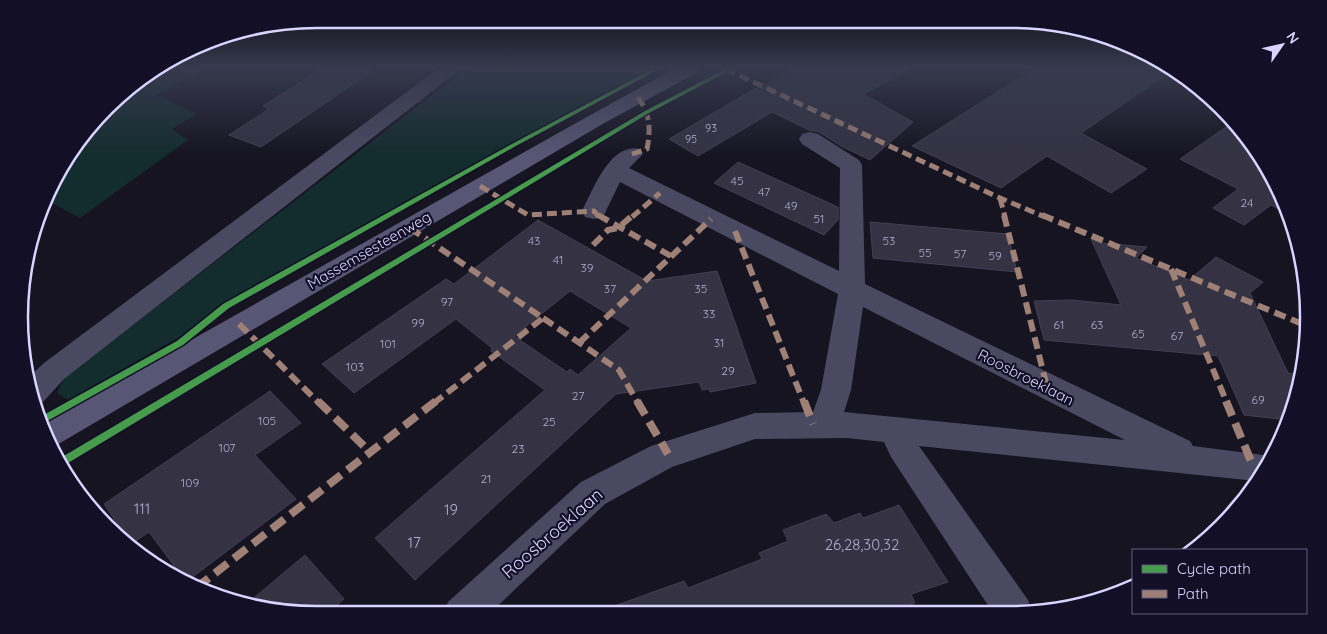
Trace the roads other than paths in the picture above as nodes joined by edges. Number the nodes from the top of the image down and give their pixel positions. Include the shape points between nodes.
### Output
1 (414, 97) edge
2 (638, 97) edge
3 (810, 139) dead end
4 (594, 211) dead end
5 (852, 290) junction
6 (36, 388) edge
7 (824, 424) junction
8 (895, 430) junction
9 (52, 433) edge
10 (1201, 461) junction
11 (1258, 467) edge
12 (471, 606) edge
13 (1010, 606) edge

1 - 6 street via 54,371
2 - 9 main road, Massemsesteenweg
3 - 5 street via 851,165
4 - 5 street, Roosbroeklaan via 623,162
5 - 7 street via 836,390
5 - 10 street, Roosbroeklaan
7 - 8 street, Roosbroeklaan
7 - 12 street, Roosbroeklaan via 755,426 668,454 627,474 593,493
8 - 10 street, Roosbroeklaan
8 - 13 street via 902,447
10 - 11 street, Roosbroeklaan

